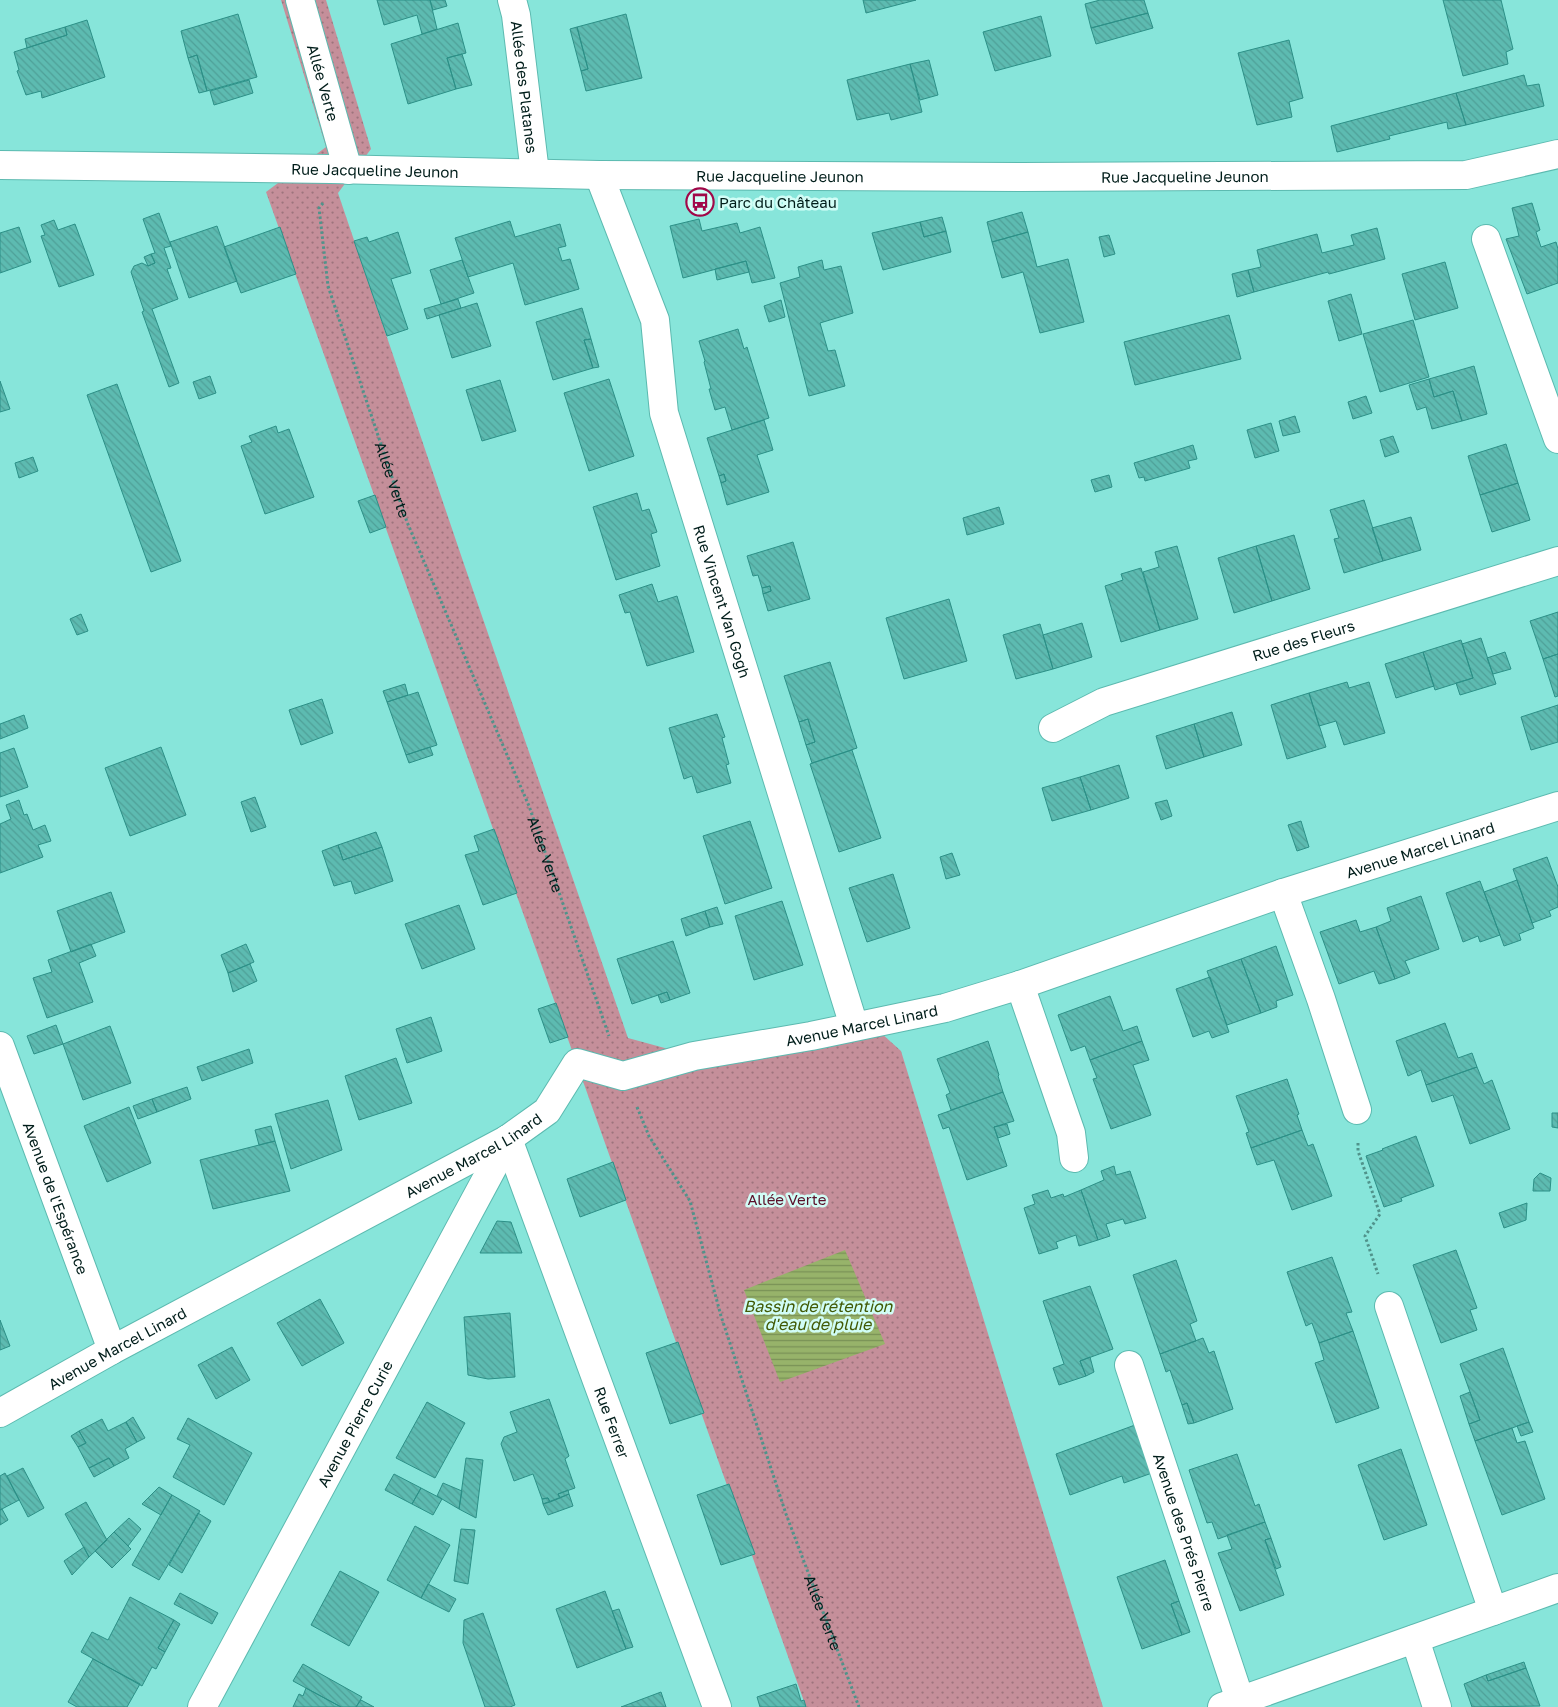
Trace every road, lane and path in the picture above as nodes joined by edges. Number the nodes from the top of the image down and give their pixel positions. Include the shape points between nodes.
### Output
1 (300, 0) edge
2 (512, 0) edge
3 (1558, 154) edge
4 (0, 164) edge
5 (348, 170) junction
6 (535, 173) junction
7 (599, 175) junction
8 (1486, 239) dead end
9 (1558, 439) edge
10 (1558, 561) edge
11 (1053, 728) dead end
12 (1558, 806) edge
13 (1283, 893) junction
14 (1020, 985) junction
15 (854, 1026) junction
16 (0, 1046) edge
17 (623, 1076) junction
18 (1357, 1110) joint
19 (508, 1139) junction
20 (1074, 1158) dead end
21 (1389, 1306) joint
22 (112, 1350) junction
23 (1129, 1365) dead end
24 (0, 1413) edge
25 (1558, 1588) edge
26 (1493, 1611) junction
27 (1415, 1639) junction
28 (1231, 1704) edge
29 (202, 1707) edge
30 (717, 1707) edge
31 (859, 1707) edge
32 (1437, 1707) edge

1 - 5 street, Allée Verte
2 - 6 street, Allée des Platanes
3 - 7 street, Rue Jacqueline Jeunon via 1466,175 1021,178
4 - 5 street, Rue Jacqueline Jeunon
5 - 6 street, Rue Jacqueline Jeunon
5 - 17 path, Allée Verte via 319,208 328,286 407,522 528,806
6 - 7 street, Rue Jacqueline Jeunon
7 - 15 street, Rue Vincent Van Gogh via 655,320 664,412
8 - 9 street
10 - 11 street, Rue des Fleurs via 1104,702
12 - 13 street, Avenue Marcel Linard
13 - 14 street, Avenue Marcel Linard
13 - 18 street
14 - 15 street, Avenue Marcel Linard via 945,1008
14 - 20 street via 1071,1133
15 - 17 street, Avenue Marcel Linard via 694,1056
16 - 22 street, Avenue de l'Espérance
17 - 19 street, Avenue Marcel Linard via 577,1063 547,1111
17 - 31 path, Allée Verte via 649,1136 690,1201 721,1316 786,1514
18 - 21 path via 1358,1151 1380,1214 1365,1236
19 - 22 street, Avenue Marcel Linard
19 - 29 street, Avenue Pierre Curie
19 - 30 street, Rue Ferrer
21 - 26 street
22 - 24 street, Avenue Marcel Linard
23 - 28 street, Avenue des Prés Pierre
25 - 26 street, Avenue des Prés Pierre
26 - 27 street, Avenue des Prés Pierre
27 - 28 street, Avenue des Prés Pierre
27 - 32 street

